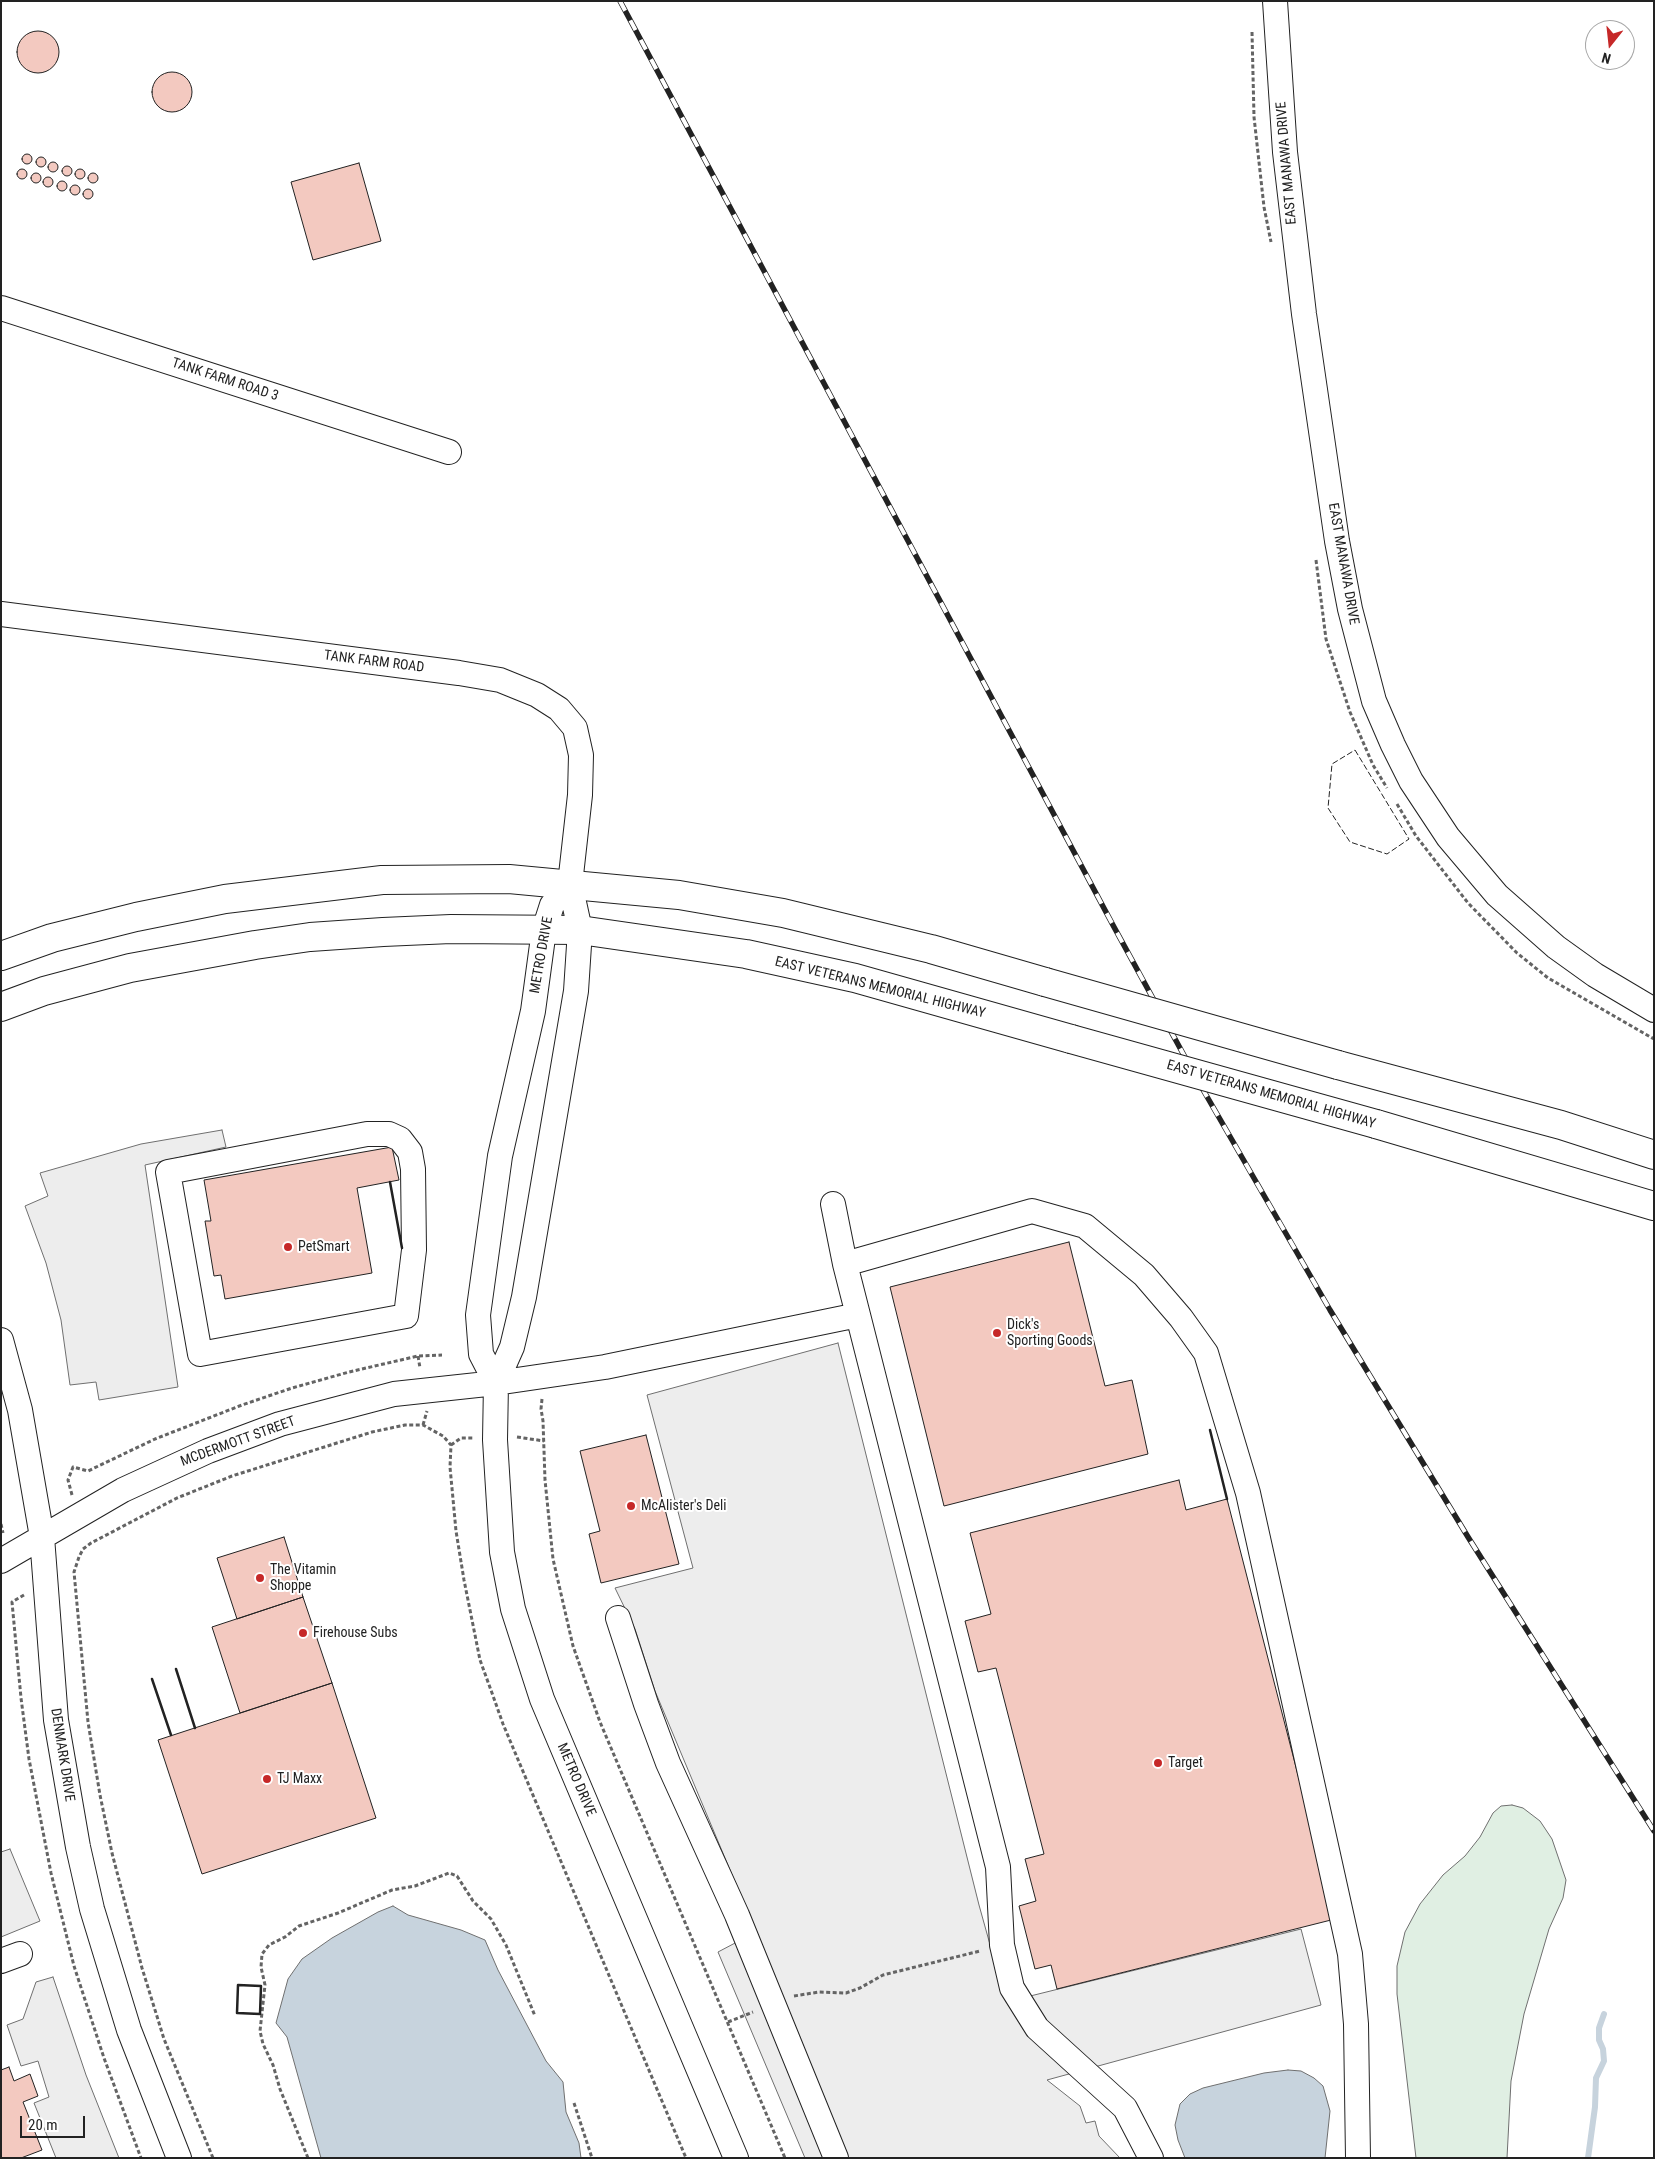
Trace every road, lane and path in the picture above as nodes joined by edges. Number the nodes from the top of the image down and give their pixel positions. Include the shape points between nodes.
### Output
1 (1276, 1) edge
2 (1, 308) edge
3 (449, 452) dead end
4 (1, 614) edge
5 (570, 884) junction
6 (544, 930) junction
7 (580, 930) junction
8 (1, 956) edge
9 (1, 1007) edge
10 (1654, 1010) edge
11 (1654, 1155) edge
12 (833, 1204) dead end
13 (1654, 1206) edge
14 (845, 1264) junction
15 (858, 1315) junction
16 (1, 1340) edge
17 (225, 1349) joint
18 (442, 1355) dead end
19 (544, 1376) junction
20 (496, 1383) junction
21 (73, 1467) dead end
22 (42, 1537) junction
23 (1, 1561) edge
24 (12, 1602) dead end
25 (618, 1618) dead end
26 (1002, 1945) junction
27 (774, 2003) junction
28 (535, 2016) dead end
29 (728, 2022) junction
30 (574, 2102) dead end
31 (141, 2158) edge
32 (180, 2158) edge
33 (213, 2158) edge
34 (308, 2158) edge
35 (592, 2158) edge
36 (686, 2158) edge
37 (736, 2158) edge
38 (785, 2158) edge
39 (836, 2158) edge
40 (1151, 2158) edge
41 (1358, 2158) edge

1 - 10 street, EAST MANAWA DRIVE via 1285,152 1306,324 1337,541 1350,609 1374,702 1412,781 1448,837 1497,895 1556,947
2 - 3 street, TANK FARM ROAD 3
4 - 5 street, TANK FARM ROAD via 459,673 500,680 538,695 558,709 575,728 581,754 580,803
5 - 6 street, METRO DRIVE via 552,905
5 - 7 street, METRO DRIVE
5 - 8 main road via 509,879 382,880 280,892 225,899 136,918 52,938
5 - 11 main road, bridge via 679,895 783,913 931,949 1561,1125
6 - 7 main road, EAST VETERANS MEMORIAL HIGHWAY
6 - 9 main road, EAST VETERANS MEMORIAL HIGHWAY via 383,932 255,945 130,968 44,991
6 - 20 street, METRO DRIVE via 533,1011 500,1156 478,1315 481,1354
7 - 13 main road, EAST VETERANS MEMORIAL HIGHWAY, bridge via 755,956 855,978 1376,1124
7 - 20 street, METRO DRIVE via 576,991 524,1296 512,1346
12 - 14 street
14 - 15 street
14 - 41 street via 1032,1210 1085,1226 1144,1275 1206,1353 1248,1493 1350,1954 1356,2024
15 - 19 street, MCDERMOTT STREET via 604,1367
15 - 26 street via 998,1868
16 - 22 street, DENMARK DRIVE via 22,1419
17 - 17 street via 406,1316 414,1250 413,1169 410,1152 400,1139 389,1134 367,1134 168,1172 200,1354
18 - 21 path via 418,1356 292,1388 155,1440 88,1471
19 - 20 street, MCDERMOTT STREET
19 - 29 path via 540,1409 548,1518 573,1646 600,1722
20 - 22 street, MCDERMOTT STREET via 394,1394 280,1424 208,1451 123,1490
20 - 37 street, METRO DRIVE via 494,1440 499,1523 513,1609 554,1729
22 - 23 street, MCDERMOTT STREET
22 - 32 street, DENMARK DRIVE via 56,1720 78,1847 92,1908 129,2030
24 - 31 path via 29,1759 58,1906 104,2058
25 - 27 street via 668,1763
26 - 27 path via 883,1975 846,1993 802,1995
26 - 40 street via 1012,1988 1037,2028 1125,2108
27 - 29 path
27 - 39 street
28 - 34 path via 492,1919 467,1893 457,1876 450,1874 392,1890 299,1926 269,1944 262,1954 261,1967 265,1985 260,2031 262,2044
29 - 38 path
30 - 35 path
33 - 36 path via 164,2039 112,1853 88,1722 74,1572 83,1549 91,1543 176,1498 290,1456 372,1432 414,1425 432,1428 451,1445 456,1531 480,1660 503,1724

